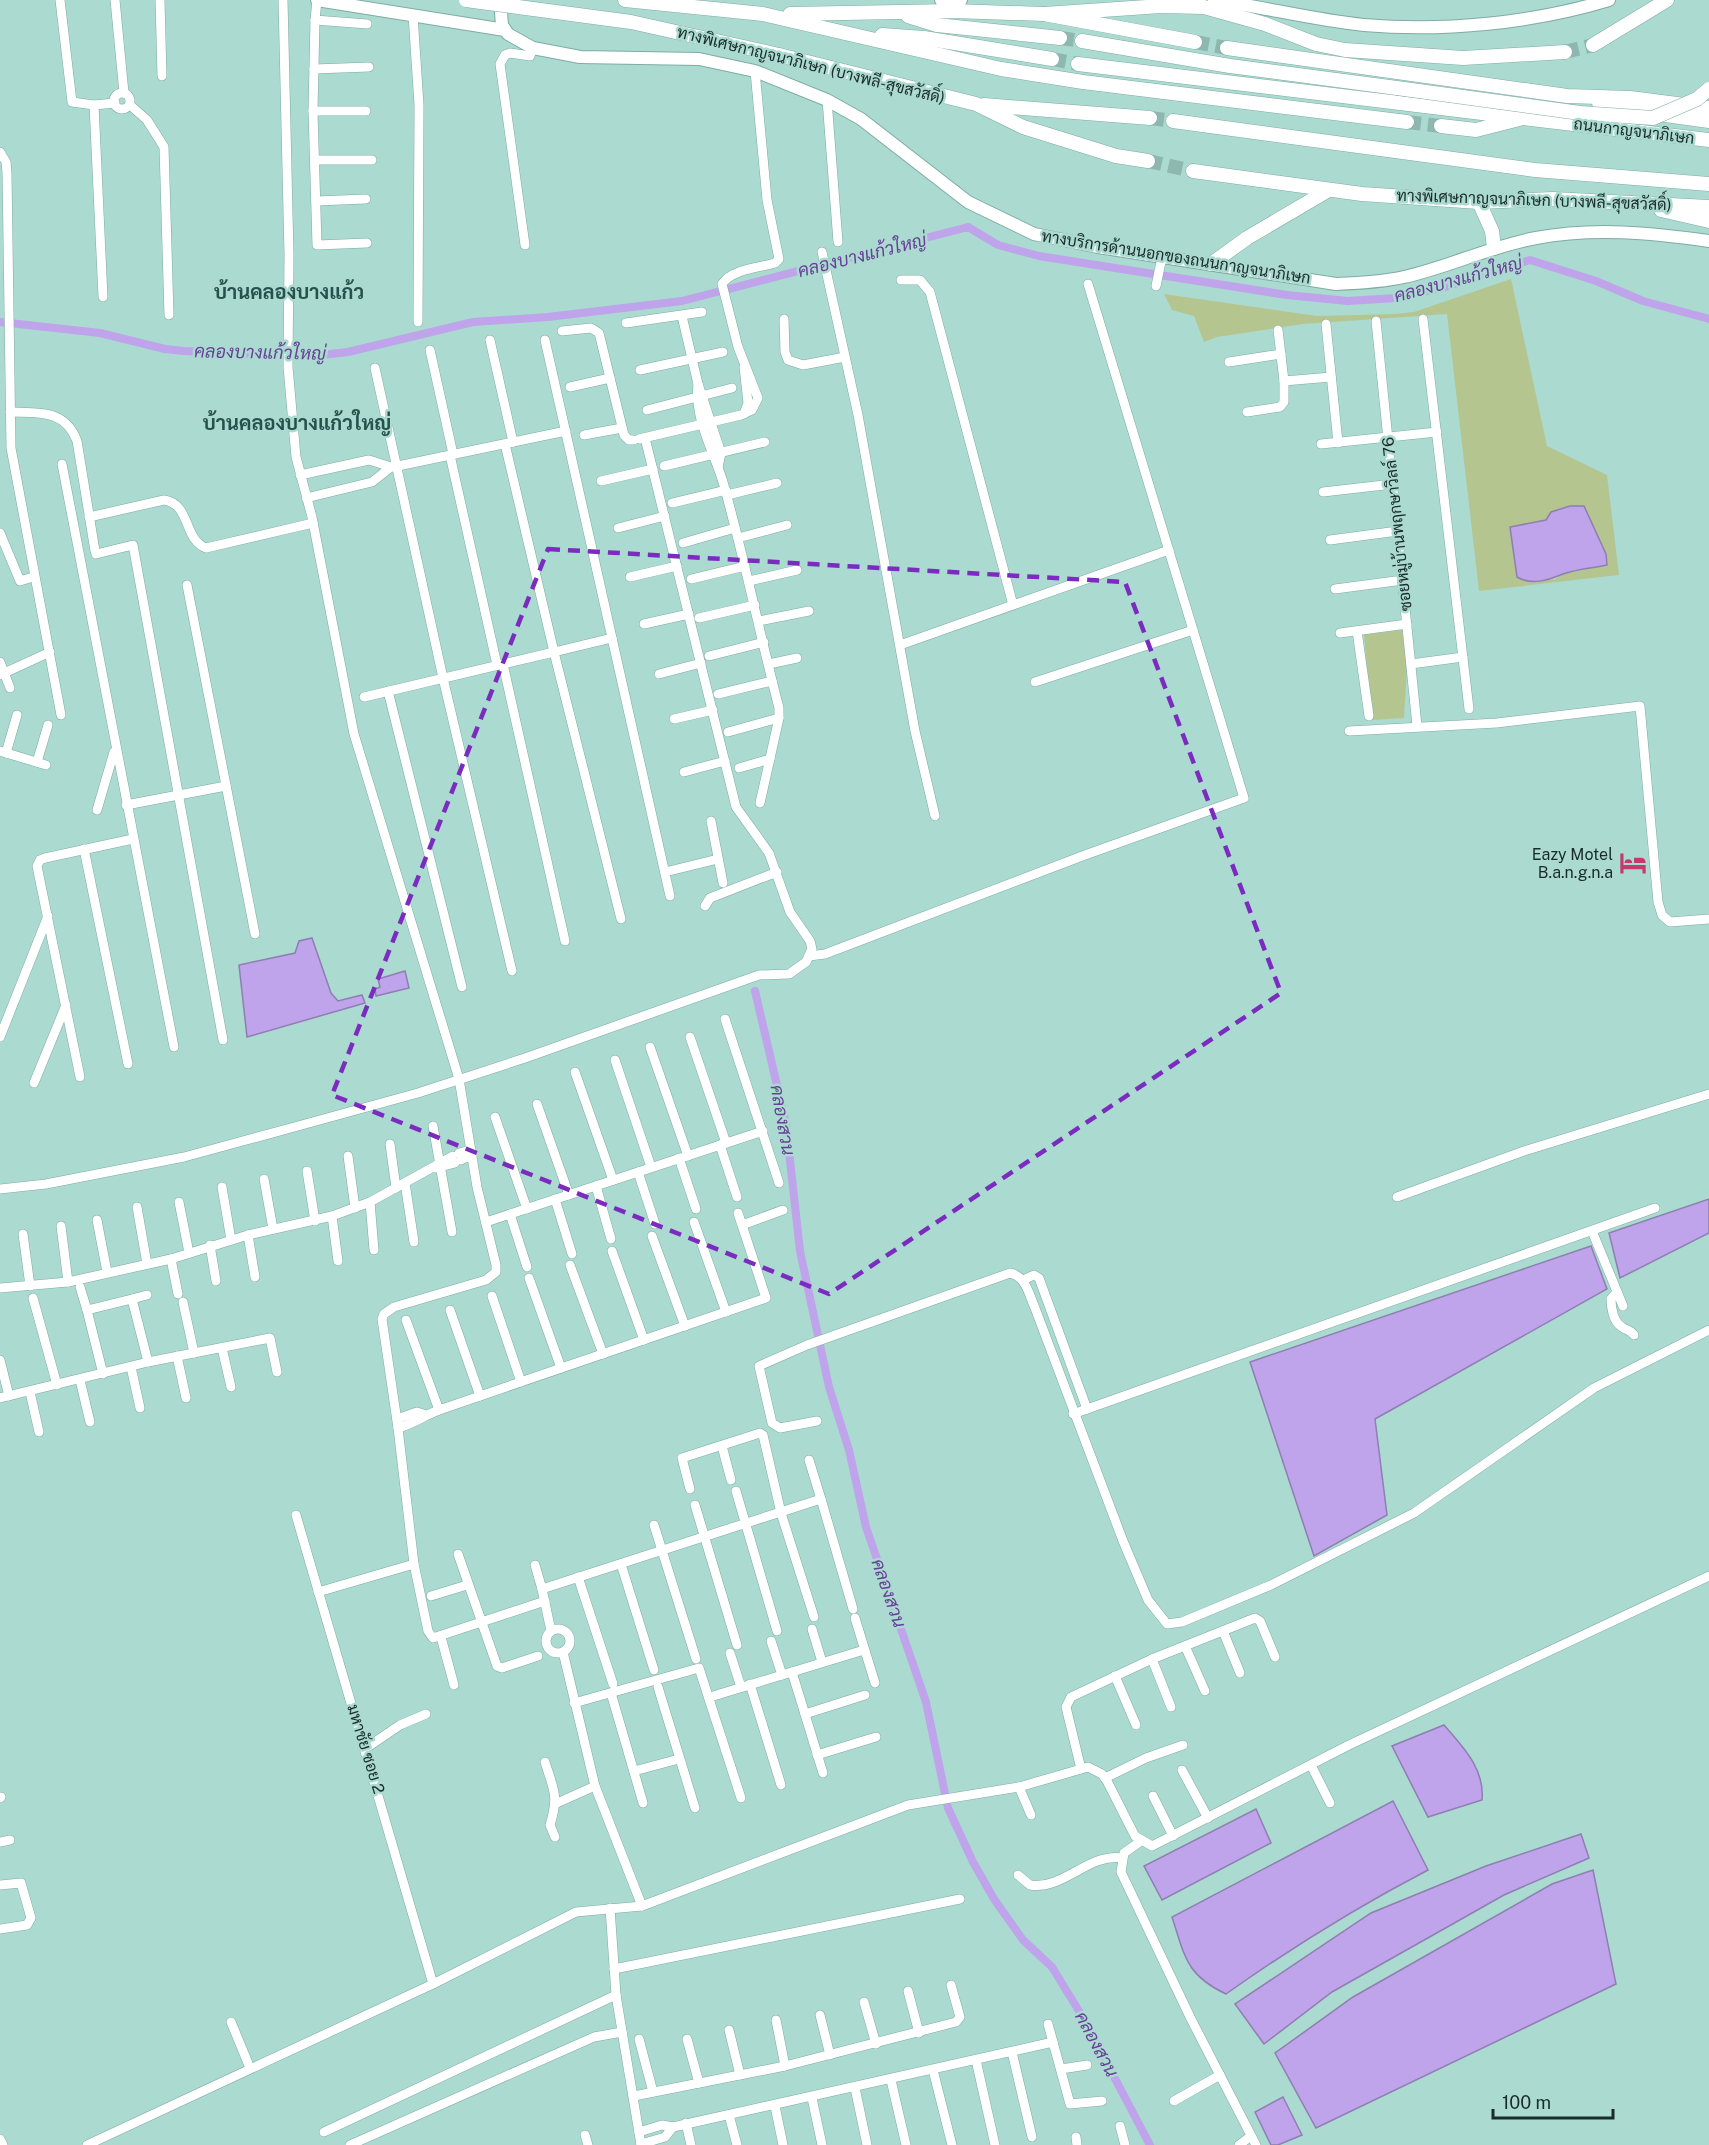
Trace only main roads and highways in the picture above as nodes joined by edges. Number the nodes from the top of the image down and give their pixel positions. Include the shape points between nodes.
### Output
1 (317, 0) edge
2 (466, 0) edge
3 (500, 0) edge
4 (626, 0) edge
5 (941, 0) edge
6 (961, 0) edge
7 (1214, 0) edge
8 (1609, 0) edge
9 (1666, 0) edge
10 (898, 13) junction
11 (764, 14) junction
12 (1044, 14) junction
13 (505, 30) junction
14 (856, 34) junction
15 (1060, 38) tunnel mouth
16 (1082, 41) tunnel mouth
17 (1195, 42) tunnel mouth
18 (1593, 45) tunnel mouth
19 (1227, 48) tunnel mouth
20 (1565, 52) tunnel mouth
21 (1052, 59) tunnel mouth
22 (1078, 64) tunnel mouth
23 (1709, 89) edge
24 (976, 104) junction
25 (1703, 113) edge
26 (1150, 118) tunnel mouth
27 (1523, 118) junction
28 (1173, 121) tunnel mouth
29 (1407, 122) tunnel mouth
30 (1441, 126) tunnel mouth
31 (1709, 140) edge
32 (1149, 161) tunnel mouth
33 (1193, 171) tunnel mouth
34 (1709, 184) edge
35 (1327, 191) junction
36 (1479, 202) junction
37 (1624, 203) junction
38 (1703, 206) edge
39 (1709, 221) edge
40 (1709, 241) edge
41 (1494, 248) junction
42 (1211, 264) junction

1 - 13 main road
2 - 24 highway, ทางพิเศษกาญจนาภิเษก (บางพลี-สุขสวัสดิ์), bridge via 631,22
3 - 13 main road via 501,25
4 - 11 highway, ทางพิเศษกาญจนาภิเษก (บางพลี-สุขสวัสดิ์)
5 - 6 main road
7 - 8 main road via 1365,25 1435,26 1520,19
9 - 18 highway
10 - 11 highway, ทางพิเศษกาญจนาภิเษก (บางพลี-สุขสวัสดิ์)
10 - 12 highway, ทางพิเศษกาญจนาภิเษก (บางพลี-สุขสวัสดิ์)
10 - 15 highway, ทางพิเศษกาญจนาภิเษก (บางพลี-สุขสวัสดิ์) via 937,25
11 - 14 highway, ทางพิเศษกาญจนาภิเษก (บางพลี-สุขสวัสดิ์)
12 - 17 highway, ทางพิเศษกาญจนาภิเษก (บางพลี-สุขสวัสดิ์)
12 - 20 highway via 1204,7 1346,50 1463,58
13 - 42 main road, ทางบริการด้านนอกของถนนกาญจนาภิเษก via 517,42 533,48 580,57 699,59 755,71 827,100 861,119 968,202 1034,234
14 - 21 highway via 924,38
14 - 29 highway, ทางพิเศษกาญจนาภิเษก (บางพลี-สุขสวัสดิ์) via 930,55 1001,69
16 - 23 highway, bridge via 1309,77 1580,113 1653,118 1697,99
19 - 25 highway via 1567,96 1630,98
22 - 27 highway
24 - 26 highway
24 - 32 highway, ทางพิเศษกาญจนาภิเษก (บางพลี-สุขสวัสดิ์) via 1023,127 1116,156
27 - 30 highway via 1476,130
27 - 31 highway, ถนนกาญจนาภิเษก
28 - 34 highway via 1535,170
33 - 35 highway, ทางพิเศษกาญจนาภิเษก (บางพลี-สุขสวัสดิ์)
35 - 36 highway, ทางพิเศษกาญจนาภิเษก (บางพลี-สุขสวัสดิ์)
35 - 42 highway
36 - 37 highway, ทางพิเศษกาญจนาภิเษก (บางพลี-สุขสวัสดิ์) via 1553,199
36 - 41 highway via 1492,231
37 - 38 highway, ทางพิเศษกาญจนาภิเษก (บางพลี-สุขสวัสดิ์)
37 - 39 highway
40 - 41 main road, ทางบริการด้านนอกของถนนกาญจนาภิเษก via 1631,231 1585,232
41 - 42 main road, ทางบริการด้านนอกของถนนกาญจนาภิเษก via 1405,277 1375,282 1336,284

